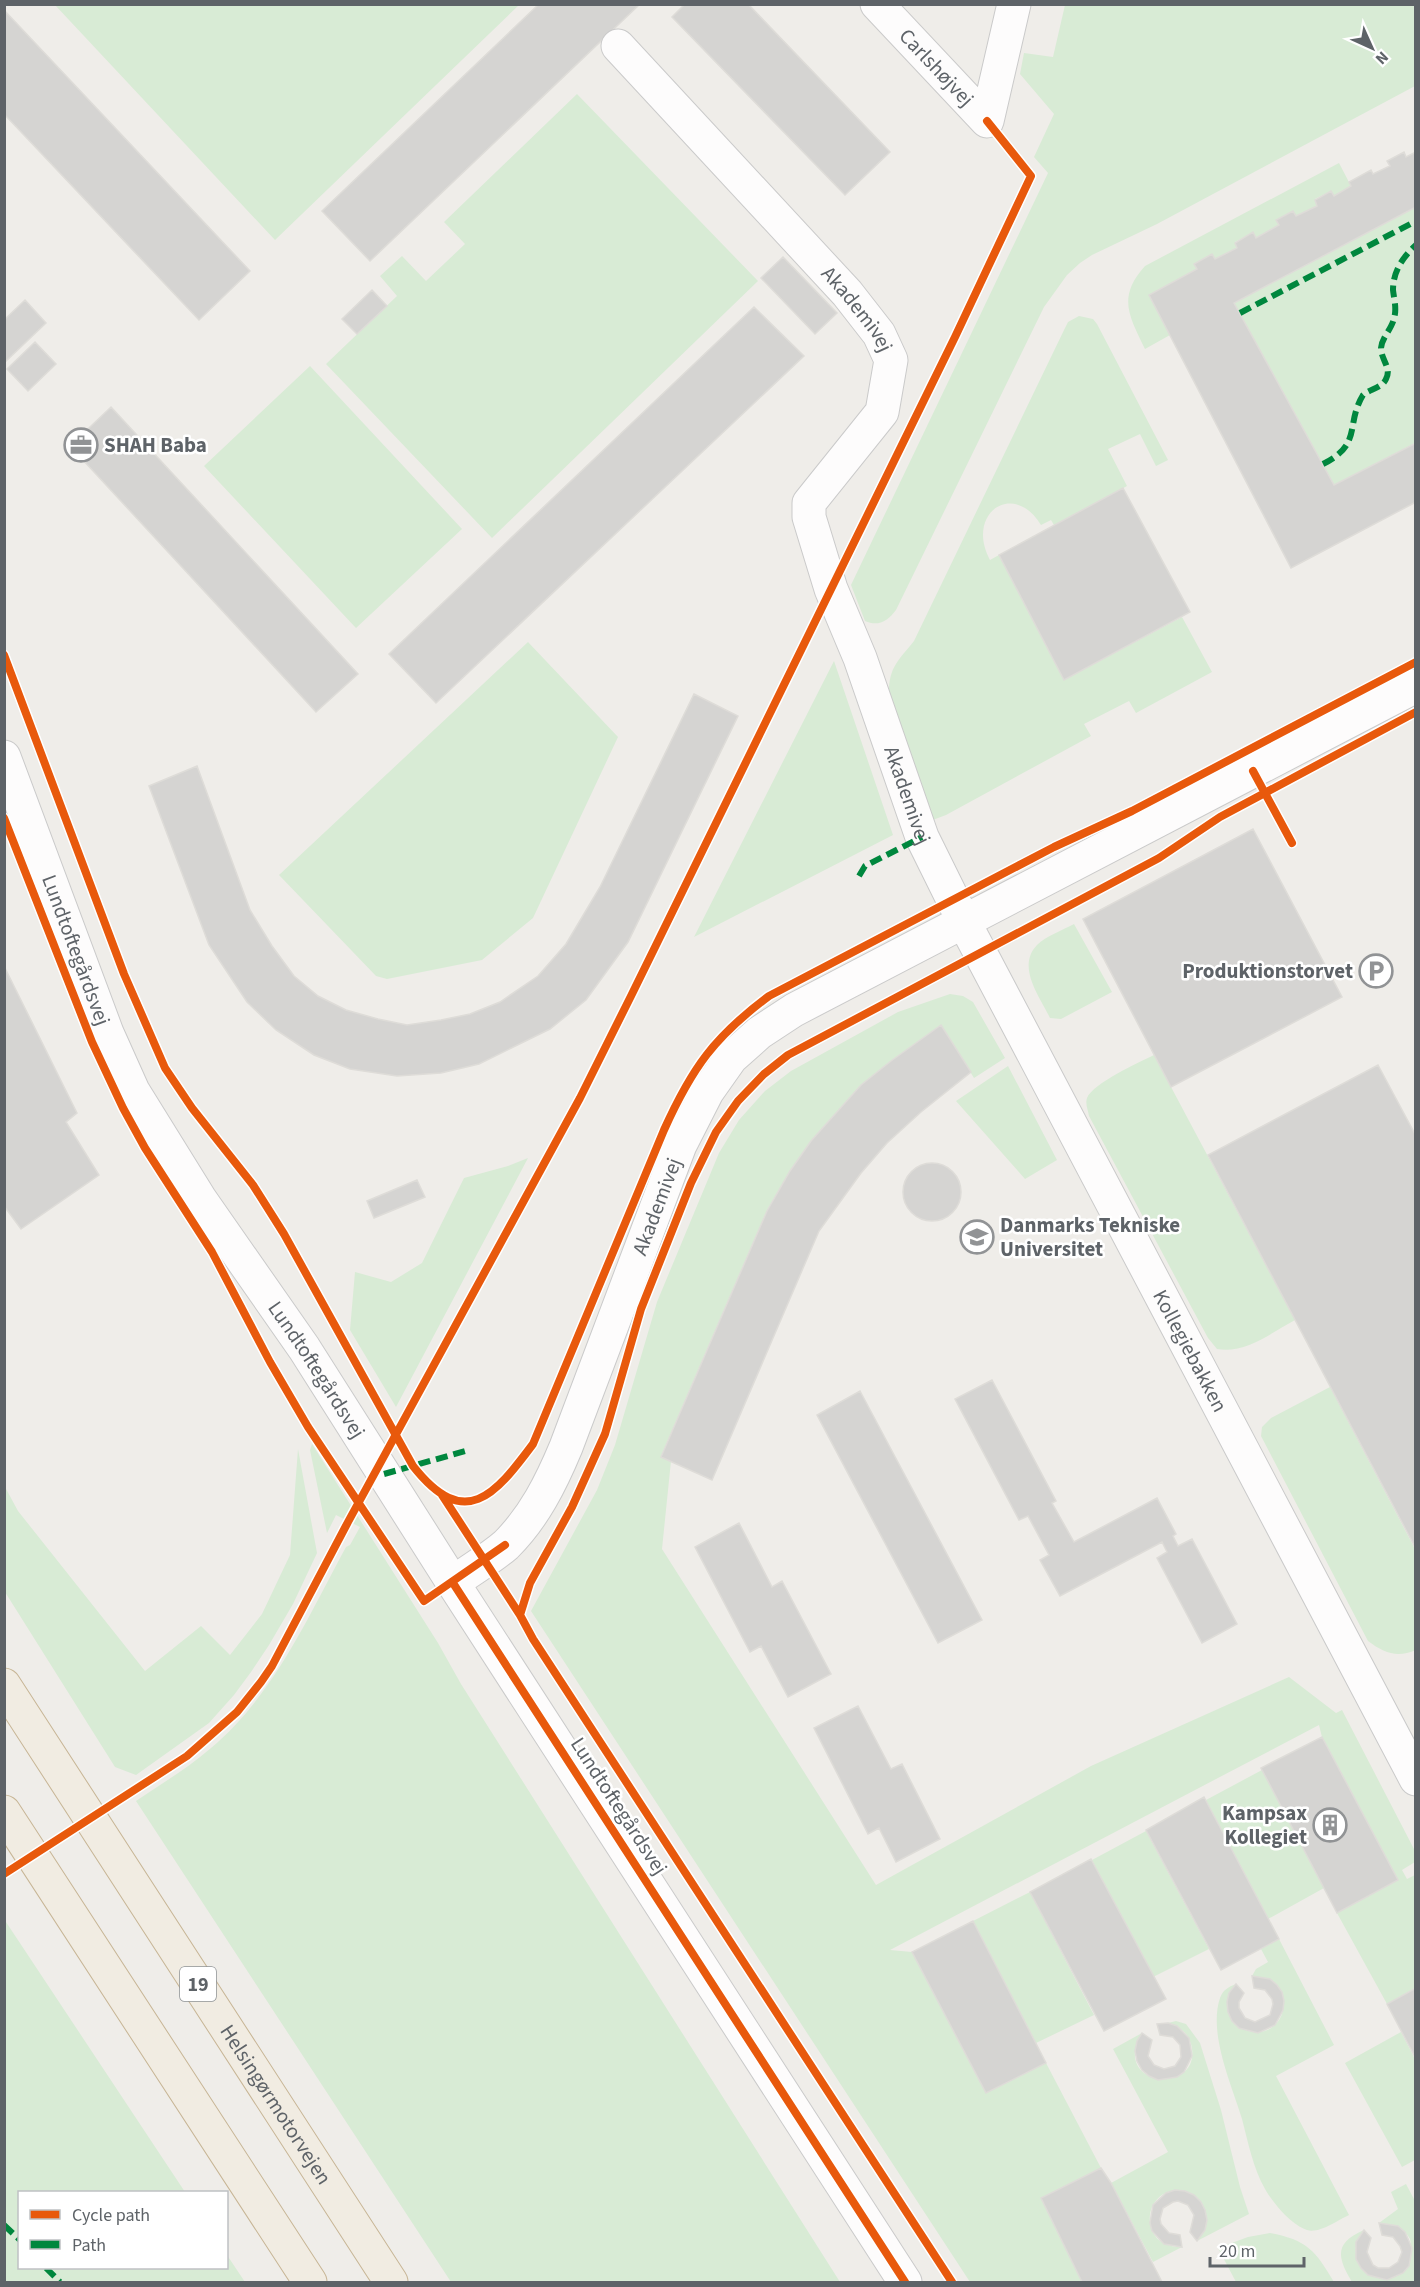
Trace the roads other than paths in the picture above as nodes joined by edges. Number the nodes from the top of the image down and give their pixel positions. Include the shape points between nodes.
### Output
1 (877, 4) edge
2 (1014, 4) edge
3 (618, 46) dead end
4 (1416, 686) edge
5 (4, 757) edge
6 (964, 922) junction
7 (453, 1582) junction
8 (4, 1685) edge
9 (1416, 1779) edge
10 (4, 1812) edge
11 (310, 2283) edge
12 (391, 2283) edge
13 (905, 2283) edge

1 - 2 street, Carlshøjvej via 987,121
3 - 6 street, Akademivej via 847,293 879,334 891,360 882,411 808,503 808,517 922,837
4 - 6 street, Akademivej
5 - 7 street, Lundtoftegårdsvej via 107,1033 133,1091
6 - 7 street, Akademivej via 794,1010 731,1058 707,1092 680,1146 548,1488 527,1521 505,1545
6 - 9 street, Kollegiebakken
7 - 13 street, Lundtoftegårdsvej
8 - 12 highway, Helsingørmotorvejen / 19
10 - 11 highway

